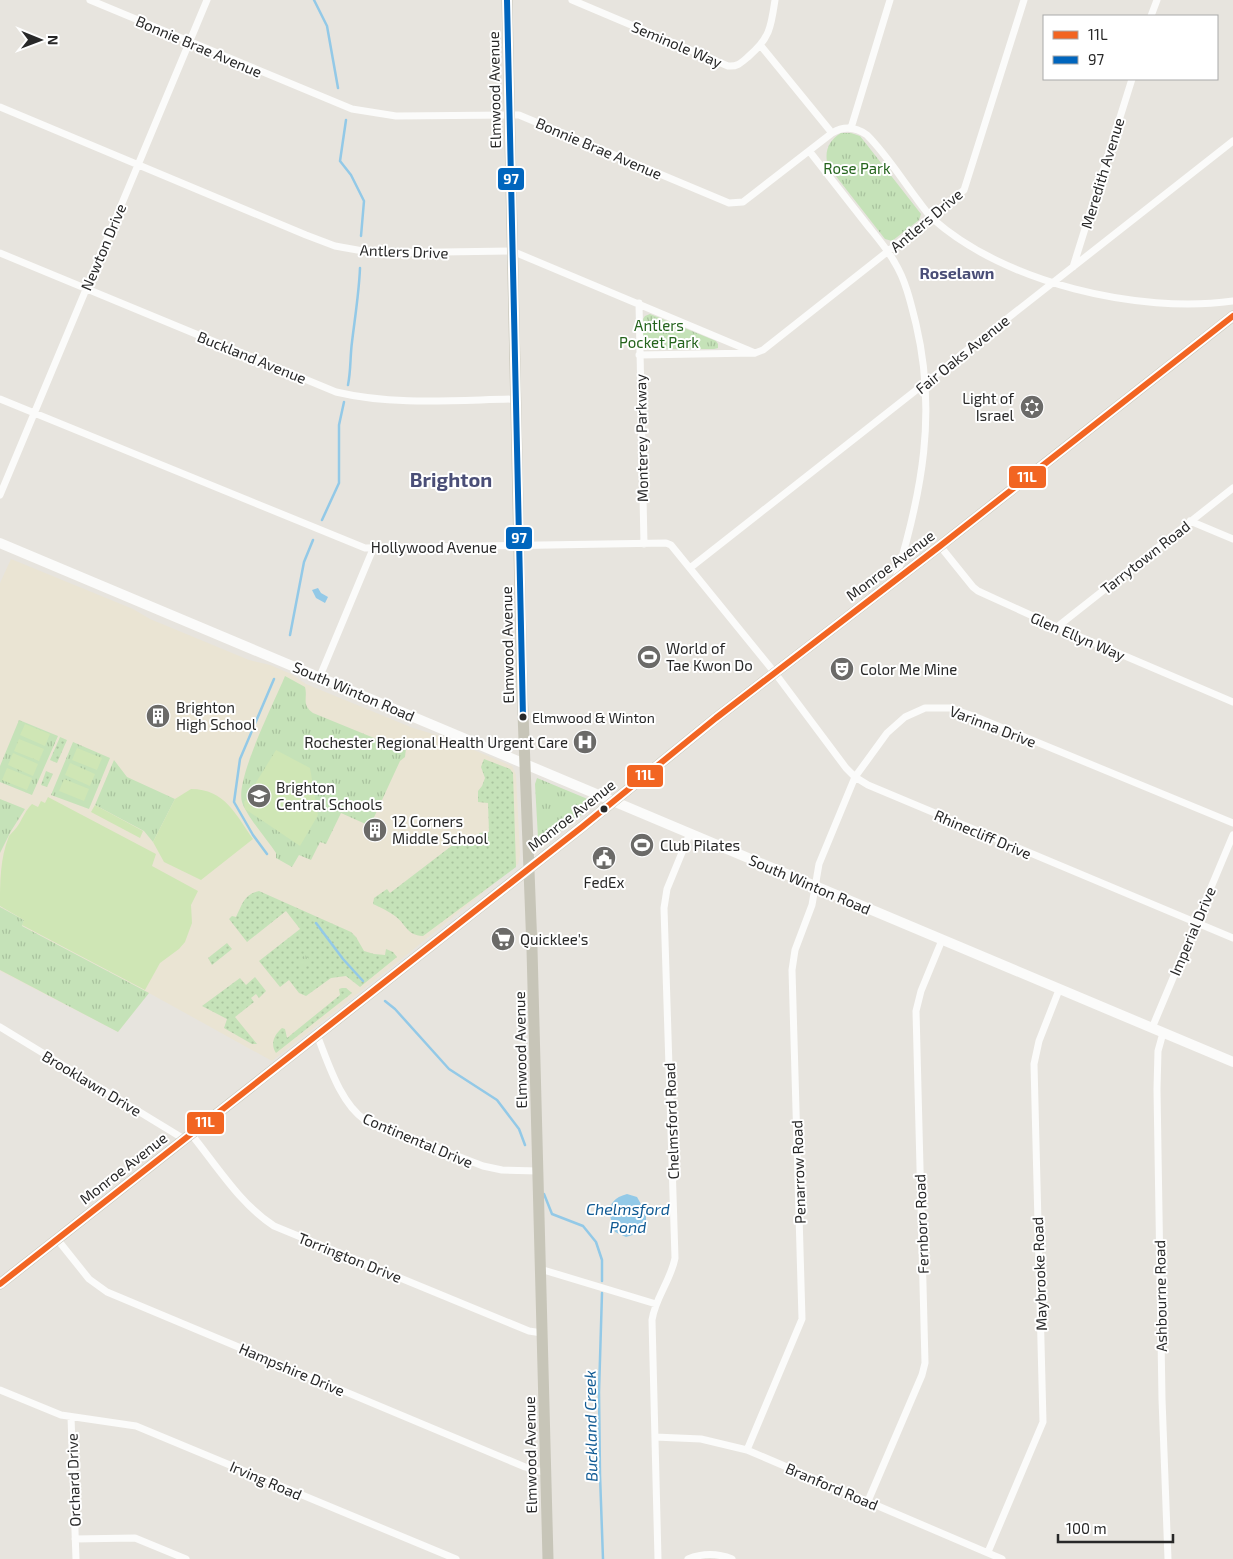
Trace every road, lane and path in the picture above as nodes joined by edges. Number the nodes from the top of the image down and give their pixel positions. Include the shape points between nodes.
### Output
1 (90, 0) edge
2 (206, 0) edge
3 (507, 0) edge
4 (572, 0) edge
5 (775, 0) edge
6 (890, 0) edge
7 (1024, 0) edge
8 (1157, 0) edge
9 (1152, 15) edge
10 (190, 42) junction
11 (761, 46) junction
12 (1132, 80) edge
13 (0, 107) edge
14 (509, 114) junction
15 (851, 128) junction
16 (832, 133) junction
17 (1233, 141) edge
18 (810, 152) junction
19 (138, 165) junction
20 (931, 217) junction
21 (512, 251) junction
22 (888, 251) junction
23 (0, 253) edge
24 (1072, 267) junction
25 (1052, 282) junction
26 (86, 289) junction
27 (1233, 301) edge
28 (639, 303) junction
29 (1233, 316) edge
30 (755, 353) junction
31 (639, 355) junction
32 (926, 383) junction
33 (0, 398) edge
34 (516, 399) junction
35 (34, 413) junction
36 (1233, 488) edge
37 (0, 495) edge
38 (1190, 521) junction
39 (1233, 539) edge
40 (0, 543) edge
41 (644, 544) junction
42 (520, 546) junction
43 (940, 546) junction
44 (373, 548) junction
45 (690, 568) junction
46 (896, 578) junction
47 (1057, 627) junction
48 (775, 674) junction
49 (320, 676) junction
50 (1233, 702) edge
51 (525, 763) junction
52 (855, 778) junction
53 (614, 801) junction
54 (1233, 823) edge
55 (690, 833) junction
56 (1233, 835) edge
57 (530, 867) junction
58 (815, 886) junction
59 (1196, 923) junction
60 (1233, 938) edge
61 (942, 940) junction
62 (1058, 990) junction
63 (0, 1027) edge
64 (1152, 1028) junction
65 (1163, 1033) junction
66 (316, 1035) junction
67 (1233, 1062) edge
68 (188, 1136) junction
69 (538, 1171) junction
70 (56, 1240) junction
71 (540, 1269) junction
72 (0, 1284) edge
73 (656, 1304) junction
74 (542, 1334) junction
75 (0, 1390) edge
76 (71, 1417) junction
77 (655, 1438) junction
78 (748, 1450) junction
79 (546, 1472) junction
80 (868, 1501) junction
81 (75, 1539) junction
82 (988, 1552) junction
83 (76, 1559) edge
84 (186, 1559) edge
85 (456, 1559) edge
86 (548, 1559) edge
87 (658, 1559) edge
88 (688, 1559) edge
89 (732, 1559) edge
90 (1002, 1559) edge
91 (1168, 1559) edge

1 - 10 street, Bonnie Brae Avenue
2 - 10 street, Newton Drive
3 - 14 main road, Elmwood Avenue
4 - 11 street, Seminole Way via 728,66 740,64
5 - 11 street, Seminole Way via 769,31
6 - 15 street
7 - 20 street, Antlers Drive via 966,186
8 - 9 street
10 - 14 street, Bonnie Brae Avenue via 334,103 365,112 396,116
10 - 19 street, Newton Drive
11 - 16 street
12 - 24 street, Meredith Avenue
13 - 19 street, Antlers Drive
14 - 18 street, Bonnie Brae Avenue via 519,115 735,204 743,202
14 - 21 main road, Elmwood Avenue
15 - 16 street
15 - 20 street via 861,131 873,142
16 - 18 street, Bonnie Brae Avenue
17 - 24 street, Fair Oaks Avenue
18 - 22 street
19 - 21 street, Antlers Drive via 336,246 386,254
19 - 26 street, Newton Drive
20 - 22 street, Antlers Drive
20 - 25 street via 970,246 1007,265
21 - 28 street, Antlers Drive
21 - 34 main road, Elmwood Avenue
22 - 30 street, Antlers Drive
22 - 32 street via 902,278 911,308
23 - 26 street, Buckland Avenue
24 - 25 street, Fair Oaks Avenue
25 - 27 street via 1105,296 1162,303
25 - 32 street, Fair Oaks Avenue
26 - 34 street, Buckland Avenue via 336,392 359,398 397,401
26 - 35 street, Newton Drive
28 - 30 street, Antlers Drive
28 - 31 street, Monterey Parkway
29 - 43 main road, Monroe Avenue
30 - 31 street
31 - 41 street, Monterey Parkway
32 - 45 street, Fair Oaks Avenue
32 - 46 street via 922,476
33 - 35 street, Hollywood Avenue
34 - 42 main road, Elmwood Avenue
35 - 37 street, Newton Drive
35 - 44 street, Hollywood Avenue via 358,546
36 - 38 street, Tarrytown Road
38 - 39 street
38 - 47 street, Tarrytown Road
40 - 49 main road, South Winton Road
41 - 42 street, Hollywood Avenue
41 - 45 street, Hollywood Avenue via 671,545
42 - 44 street, Hollywood Avenue
42 - 51 main road, Elmwood Avenue
43 - 46 main road, Monroe Avenue
43 - 47 street, Glen Ellyn Way via 976,590
44 - 49 street
45 - 48 street, Hollywood Avenue
46 - 48 main road, Monroe Avenue
47 - 50 street, Glen Ellyn Way
48 - 52 street, Rhinecliff Drive
48 - 53 main road, Monroe Avenue
49 - 51 main road, South Winton Road
51 - 53 main road, South Winton Road
51 - 57 main road, Elmwood Avenue
52 - 54 street, Varinna Drive via 896,723 918,711 950,708
52 - 58 street, Varinna Drive via 819,864
52 - 59 street, Rhinecliff Drive
53 - 55 main road, South Winton Road
53 - 57 main road, Monroe Avenue
55 - 58 main road, South Winton Road
55 - 73 street, Chelmsford Road via 667,890 664,908 676,1258
56 - 59 street, Imperial Drive
57 - 66 main road, Monroe Avenue
57 - 69 main road, Elmwood Avenue
58 - 61 main road, South Winton Road
58 - 78 street, Penarrow Road via 792,970 802,1319
59 - 60 street, Rhinecliff Drive
59 - 64 street, Imperial Drive
61 - 62 main road, South Winton Road
61 - 80 street, Fernboro Road via 916,1011 925,1363
62 - 64 main road, South Winton Road
62 - 82 street, Maybrooke Road via 1038,1041 1034,1064 1043,1422
63 - 68 street, Brooklawn Drive
64 - 65 main road, South Winton Road
65 - 67 main road, South Winton Road
65 - 91 street, Ashbourne Road via 1158,1051 1157,1089
66 - 68 main road, Monroe Avenue
66 - 69 street, Continental Drive via 346,1101 365,1120 483,1166
68 - 70 main road, Monroe Avenue
68 - 74 street, Torrington Drive via 246,1203 274,1226
69 - 71 main road, Elmwood Avenue
70 - 72 main road, Monroe Avenue
70 - 79 street, Hampshire Drive via 89,1279 107,1292 516,1463
71 - 73 street
71 - 74 main road, Elmwood Avenue
73 - 77 street, Chelmsford Road via 652,1328
74 - 79 main road, Elmwood Avenue
75 - 76 street, Orchard Drive
76 - 81 street, Orchard Drive
76 - 85 street, Irving Road via 136,1426
77 - 78 street, Branford Road via 701,1439
77 - 87 street, Chelmsford Road
78 - 80 street, Branford Road
79 - 86 main road, Elmwood Avenue
80 - 82 street, Branford Road
81 - 83 street, Orchard Drive
81 - 84 street via 136,1538
82 - 90 street, Branford Road
88 - 89 street via 711,1554

